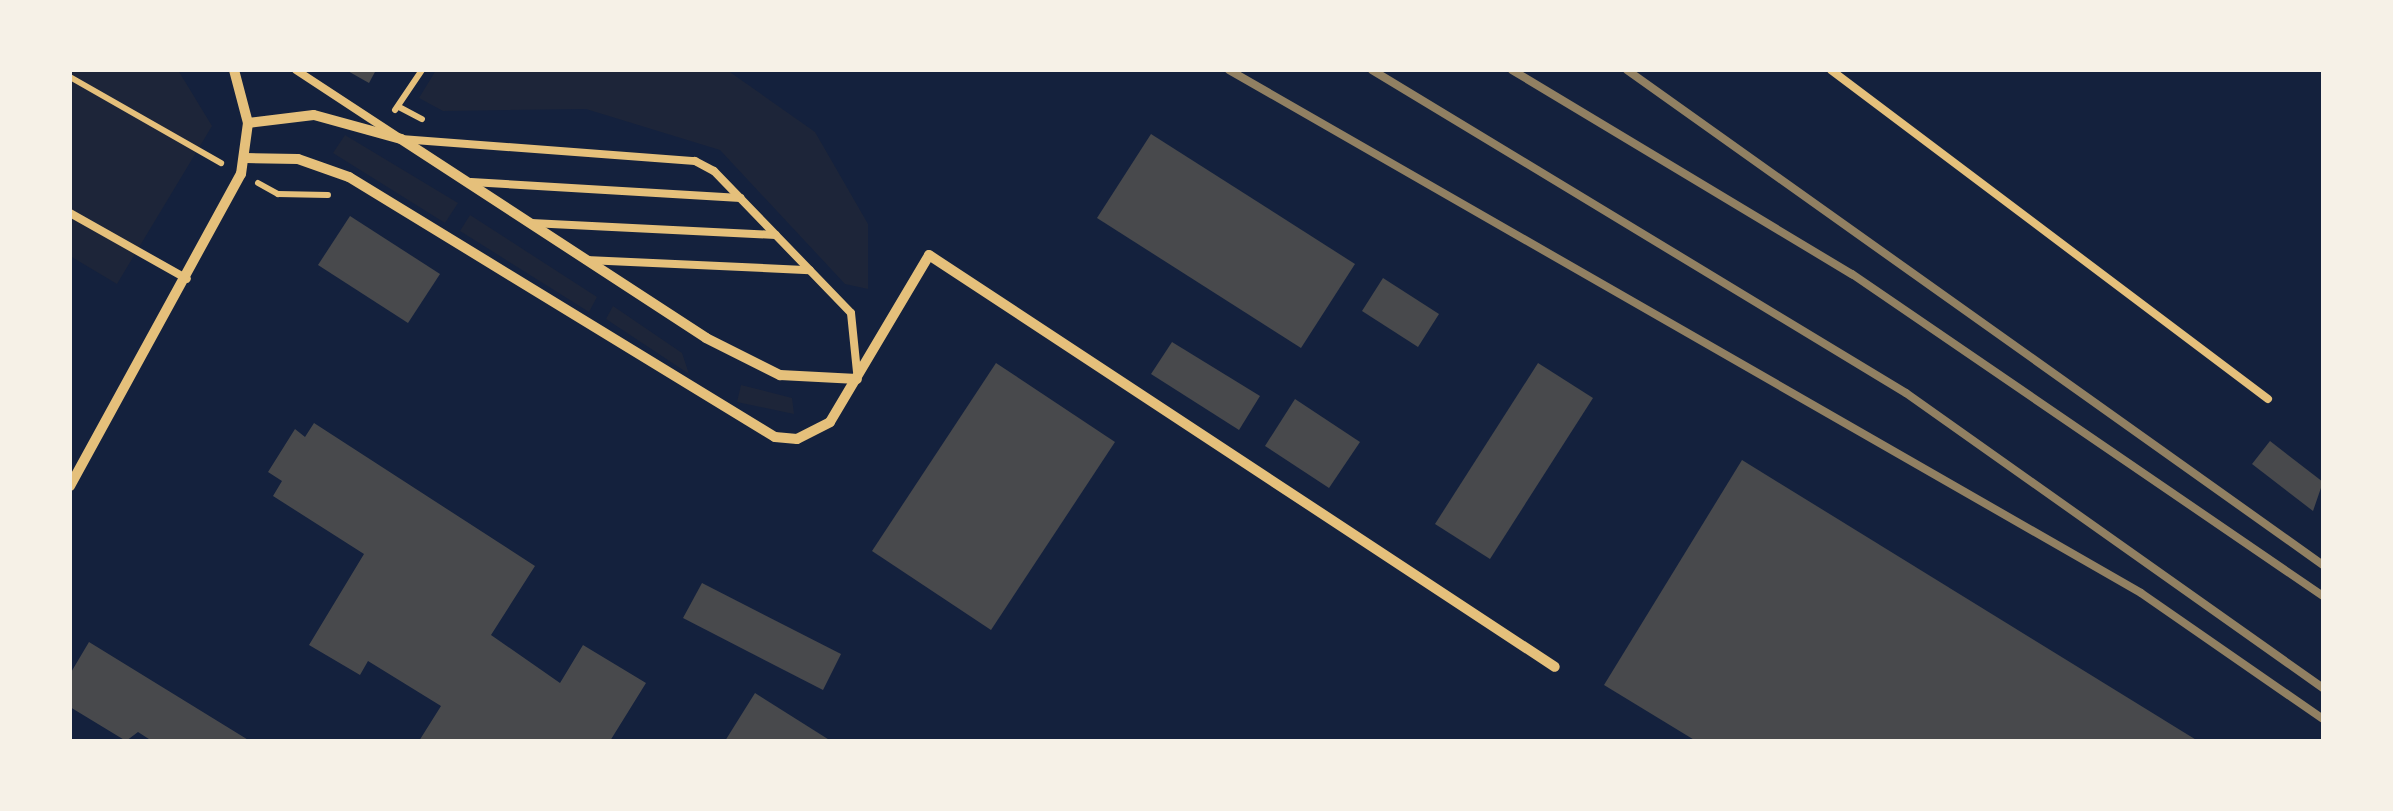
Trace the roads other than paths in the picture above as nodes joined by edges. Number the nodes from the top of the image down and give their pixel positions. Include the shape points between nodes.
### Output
1 (234, 70) edge
2 (296, 70) edge
3 (1830, 70) edge
4 (248, 123) junction
5 (401, 139) junction
6 (246, 158) junction
7 (468, 182) junction
8 (741, 198) junction
9 (70, 213) edge
10 (530, 223) junction
11 (776, 235) junction
12 (586, 260) junction
13 (810, 270) junction
14 (187, 279) junction
15 (857, 379) junction
16 (2268, 398) dead end
17 (70, 483) edge
18 (1555, 667) dead end

1 - 4 street
2 - 5 lane
3 - 16 lane
4 - 5 street via 314,115
4 - 6 street
5 - 7 street
5 - 8 lane via 695,161
6 - 14 street
6 - 15 street via 298,159 349,176 775,438 815,433
7 - 8 lane
7 - 10 street
8 - 11 lane
9 - 14 lane
10 - 11 lane
10 - 12 street
11 - 13 lane
12 - 13 lane
12 - 15 street via 780,375
13 - 15 lane via 851,313
14 - 17 street
15 - 18 street via 929,255

